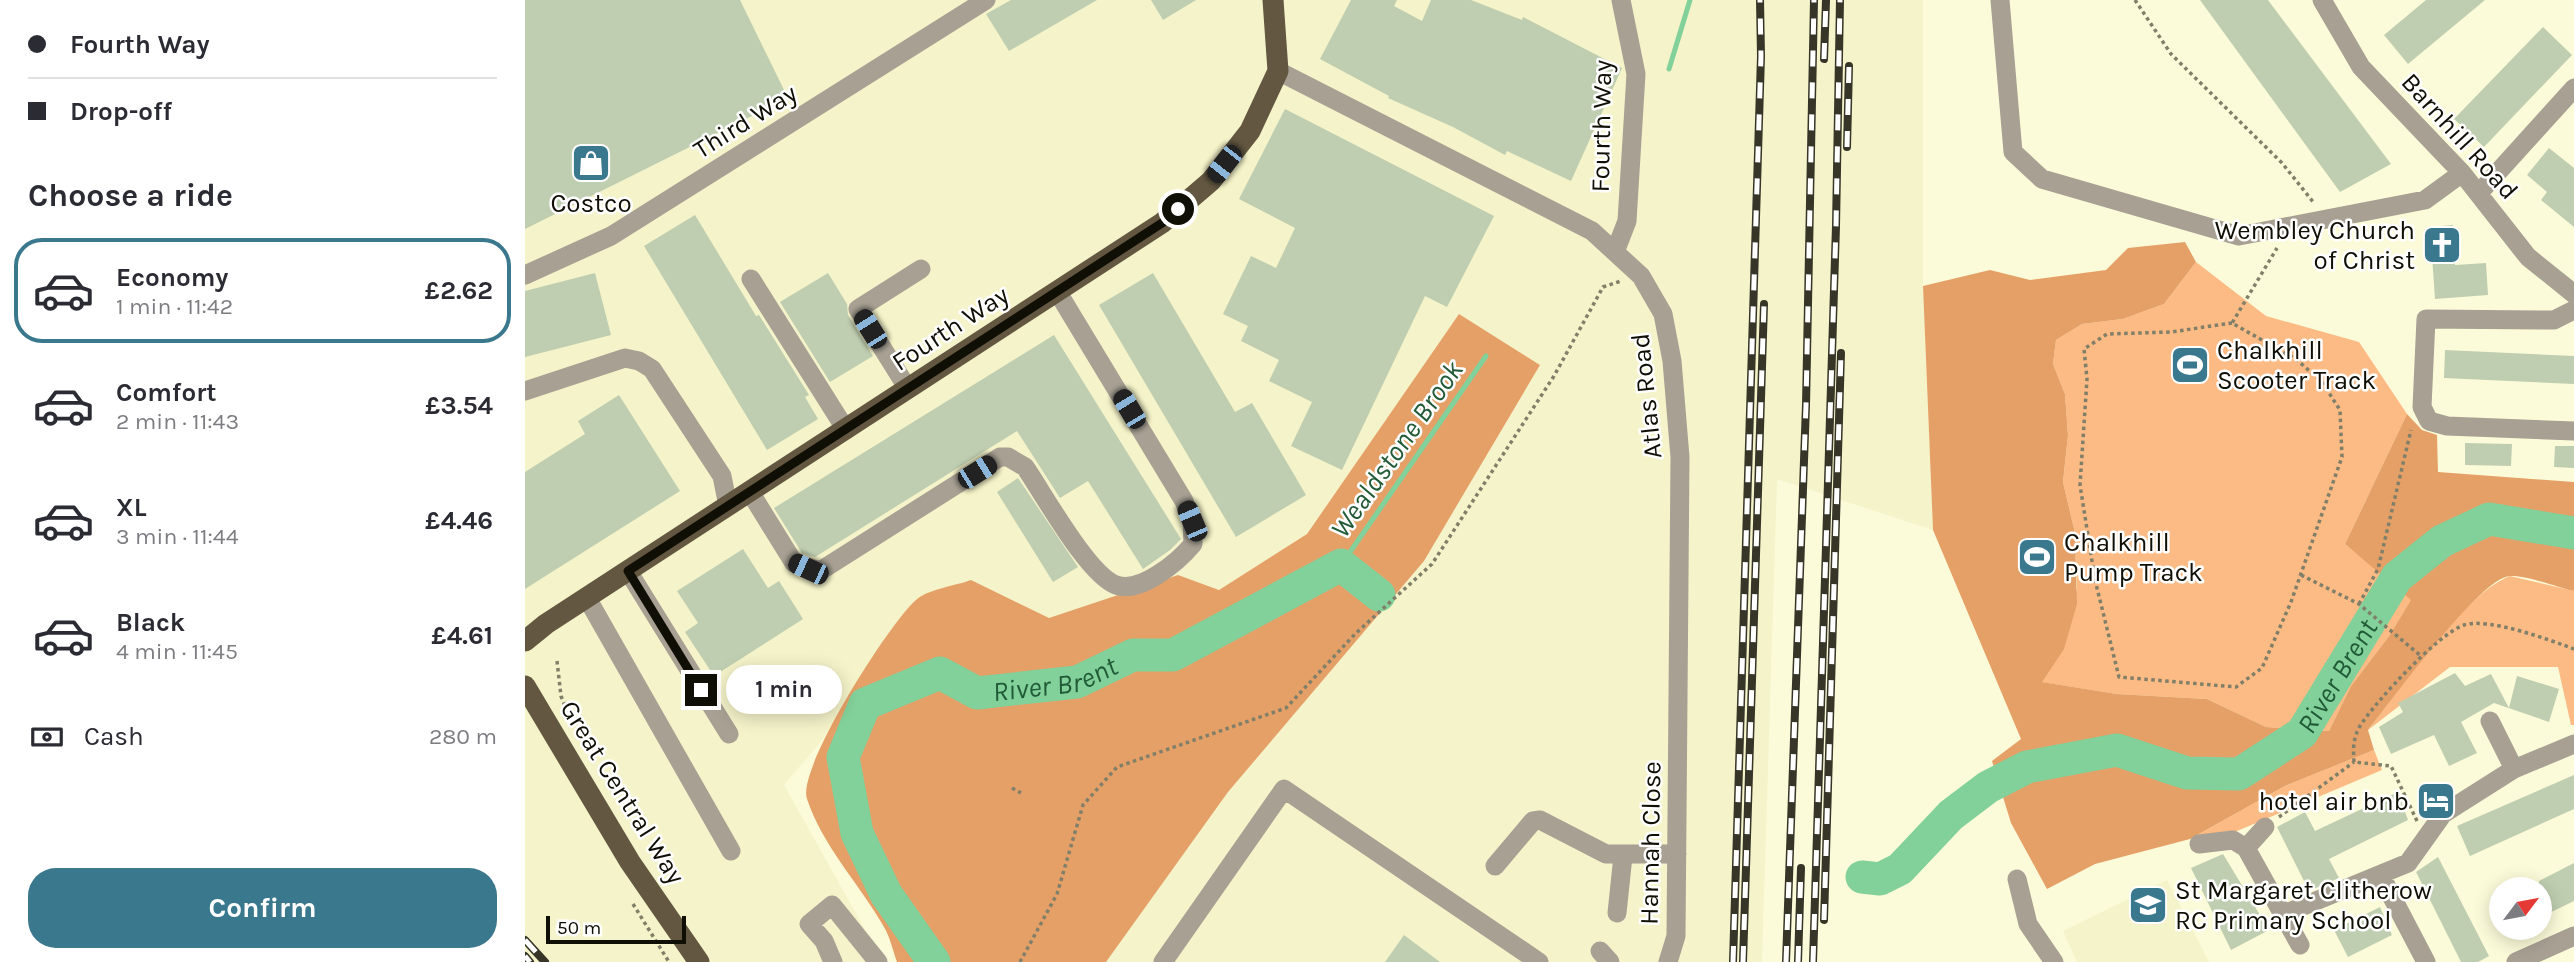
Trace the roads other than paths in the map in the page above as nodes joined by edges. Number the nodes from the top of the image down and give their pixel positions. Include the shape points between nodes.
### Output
1 (986, 0) edge
2 (1273, 0) edge
3 (1621, 0) edge
4 (2000, 0) edge
5 (2322, 0) edge
6 (1277, 71) junction
7 (2574, 88) edge
8 (2462, 173) junction
9 (2479, 193) junction
10 (1615, 252) junction
11 (921, 269) dead end
12 (525, 275) edge
13 (751, 279) dead end
14 (1057, 291) junction
15 (2574, 294) edge
16 (2574, 310) edge
17 (908, 389) junction
18 (525, 391) edge
19 (846, 430) junction
20 (2574, 431) edge
21 (750, 492) junction
22 (728, 506) junction
23 (628, 571) junction
24 (587, 598) junction
25 (545, 624) junction
26 (525, 632) edge
27 (525, 641) edge
28 (525, 686) edge
29 (2490, 721) dead end
30 (1678, 724) joint
31 (729, 734) dead end
32 (2574, 744) edge
33 (2514, 769) junction
34 (2265, 827) road end
35 (2200, 844) dead end
36 (2246, 848) junction
37 (731, 851) dead end
38 (1677, 854) junction
39 (1623, 856) junction
40 (1495, 866) dead end
41 (2381, 876) junction
42 (2017, 879) dead end
43 (1617, 913) dead end
44 (2284, 914) junction
45 (2574, 936) edge
46 (2300, 945) dead end
47 (699, 962) edge
48 (833, 962) edge
49 (878, 962) edge
50 (1163, 962) edge
51 (1539, 962) edge
52 (1668, 962) edge
53 (2054, 962) edge
54 (2426, 962) edge
55 (2516, 962) edge

1 - 12 street, Third Way via 611,236
2 - 6 main road, Fourth Way
3 - 10 street, Fourth Way via 1636,74 1627,221
4 - 8 street via 2013,152 2042,179 2239,236 2425,200
5 - 8 street, Barnhill Road via 2361,67
6 - 10 street, Atlas Road via 1593,231
6 - 14 main road, Fourth Way via 1250,131 1210,181 1162,223
7 - 9 street
8 - 9 street, Barnhill Road
9 - 15 street, Barnhill Road via 2528,257
10 - 30 street, Atlas Road via 1633,268 1663,314 1672,361 1680,457
11 - 17 street via 858,309
13 - 19 street
14 - 17 main road, Fourth Way
14 - 21 street via 1184,501 1192,521 1193,544 1174,562 1135,587 1116,585 1091,565 1025,467 1008,457 1000,457 820,571 794,563
16 - 20 street via 2554,320 2426,318 2422,407 2429,421 2447,426
17 - 19 main road, Fourth Way
18 - 22 street via 625,358 639,361 652,369 722,476
19 - 21 main road, Fourth Way
21 - 22 main road, Fourth Way
22 - 23 main road, Fourth Way
23 - 24 main road, Fourth Way
23 - 31 street
24 - 25 main road, Fourth Way
24 - 37 street
25 - 26 main road
25 - 27 main road
28 - 47 main road, Great Central Way via 630,862
29 - 33 street
30 - 38 street, Hannah Close
32 - 33 street
33 - 41 street via 2443,814 2408,863
34 - 36 street
35 - 36 street via 2233,840
36 - 44 street
38 - 39 street
38 - 52 street, Hannah Close via 1676,936
39 - 40 street via 1590,848 1541,820 1533,821
39 - 43 street
41 - 44 street
41 - 54 street
42 - 53 street via 2028,924
44 - 46 street
45 - 55 street
48 - 49 street via 831,952 809,924 832,905
50 - 51 street via 1284,789

